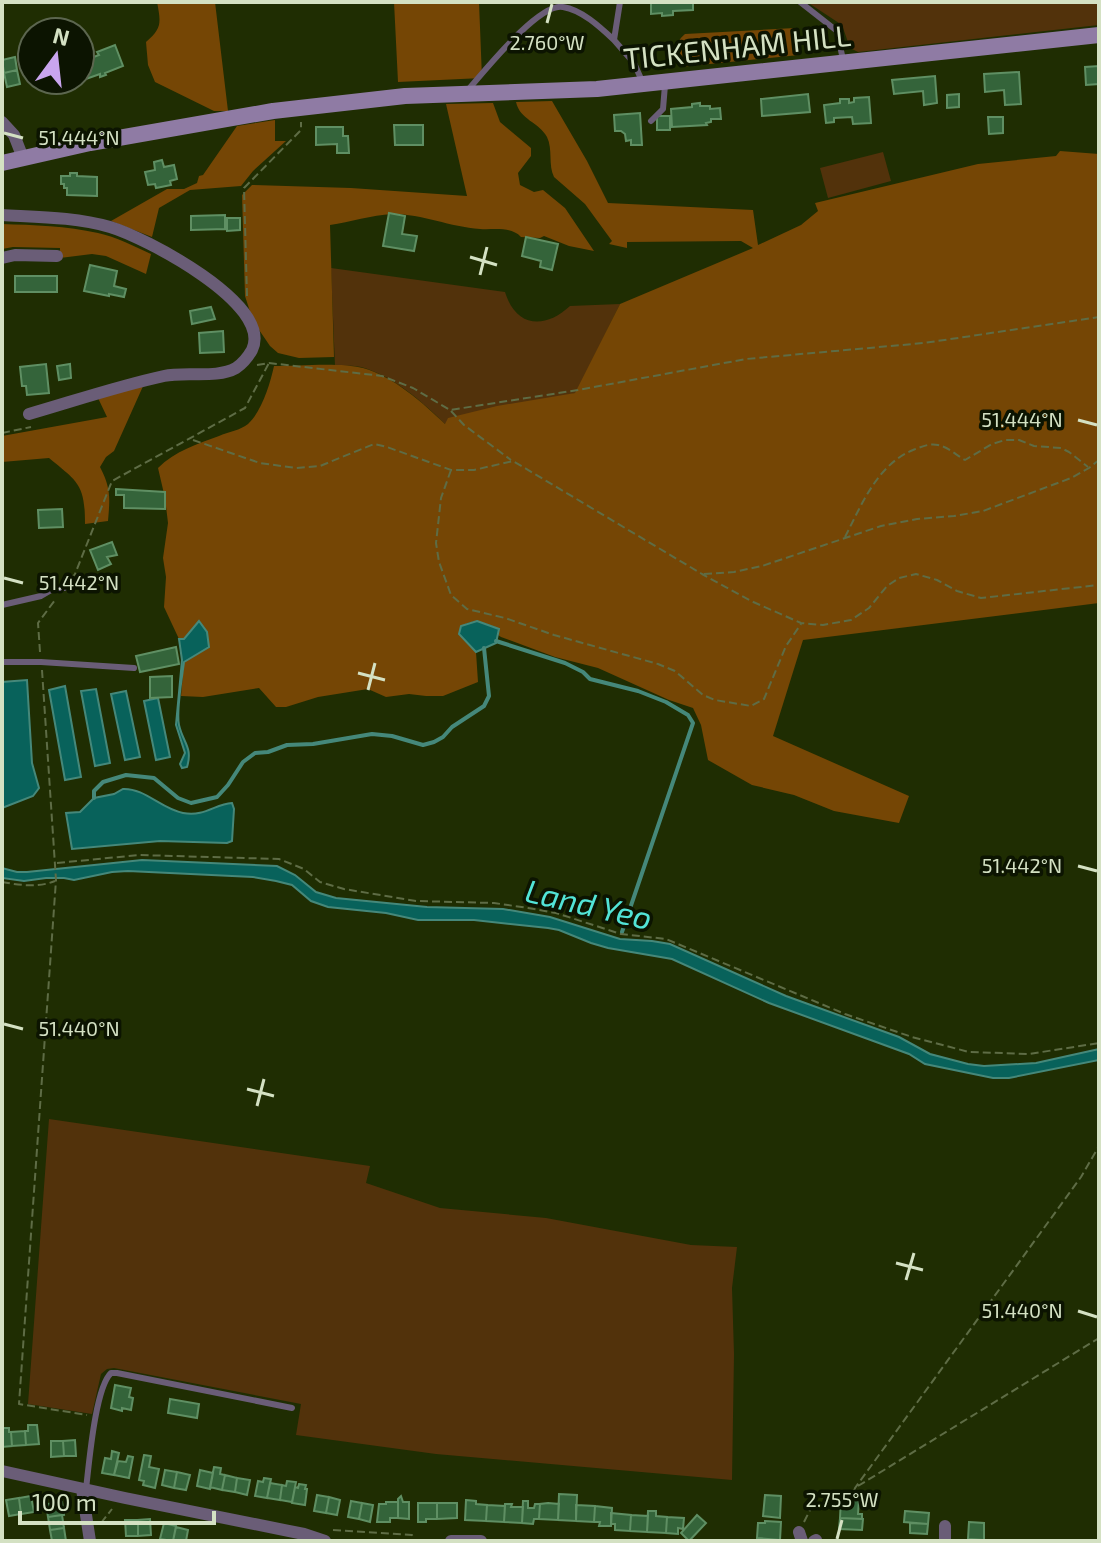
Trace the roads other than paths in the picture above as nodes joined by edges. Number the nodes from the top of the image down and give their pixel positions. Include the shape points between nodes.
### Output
1 (620, 2) edge
2 (800, 2) edge
3 (1099, 35) edge
4 (614, 40) junction
5 (843, 63) junction
6 (665, 82) junction
7 (643, 84) junction
8 (464, 93) junction
9 (651, 121) dead end
10 (2, 122) edge
11 (23, 158) junction
12 (2, 163) edge
13 (2, 215) edge
14 (57, 256) dead end
15 (2, 258) edge
16 (29, 414) road end
17 (64, 588) road end
18 (2, 605) edge
19 (2, 662) edge
20 (134, 668) dead end
21 (292, 1408) dead end
22 (2, 1471) edge
23 (84, 1490) junction
24 (945, 1526) dead end
25 (93, 1535) edge
26 (328, 1536) edge
27 (451, 1541) edge
28 (481, 1541) edge
29 (945, 1541) edge

1 - 4 lane
2 - 5 lane via 837,31
3 - 5 main road, TICKENHAM HILL
4 - 7 lane via 634,63
4 - 8 lane via 577,12 555,6 526,26
5 - 6 main road, TICKENHAM HILL
6 - 7 main road, TICKENHAM HILL
6 - 9 lane via 663,109
7 - 8 main road, TICKENHAM HILL
8 - 11 main road, TICKENHAM HILL via 300,108
10 - 11 street via 16,138
11 - 12 main road, TICKENHAM HILL
13 - 16 street via 96,224 132,235 215,284 242,310 253,330 254,346 236,368 166,375
14 - 15 street
17 - 18 lane
19 - 20 lane
21 - 23 lane via 110,1374 96,1417
22 - 23 street
23 - 25 street
23 - 26 street
24 - 29 street
27 - 28 street

